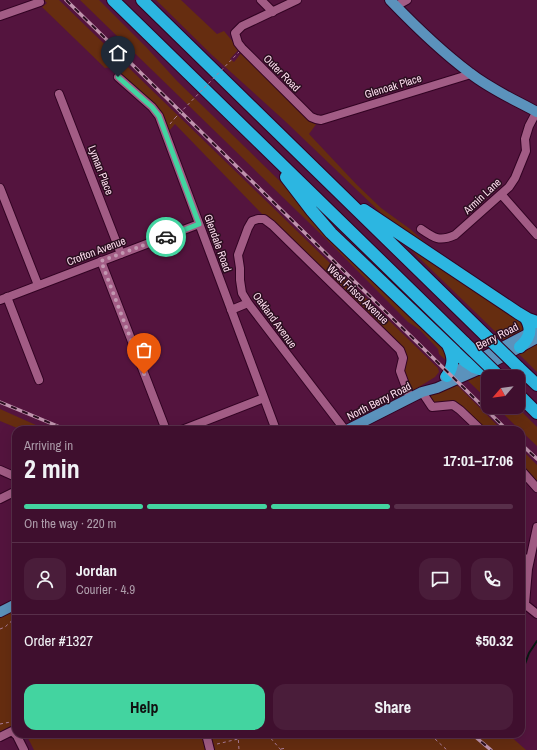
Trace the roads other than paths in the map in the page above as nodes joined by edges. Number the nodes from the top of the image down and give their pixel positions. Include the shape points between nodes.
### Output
1 (113, 0) edge
2 (142, 0) edge
3 (261, 0) edge
4 (297, 0) edge
5 (407, 0) edge
6 (39, 1) edge
7 (393, 3) edge
8 (273, 12) junction
9 (0, 16) edge
10 (471, 74) junction
11 (118, 77) dead end
12 (59, 94) dead end
13 (537, 111) edge
14 (321, 120) joint
15 (263, 146) junction
16 (0, 188) edge
17 (501, 194) junction
18 (343, 197) junction
19 (264, 219) joint
20 (199, 224) junction
21 (420, 229) dead end
22 (537, 235) edge
23 (121, 254) junction
24 (101, 261) junction
25 (38, 285) junction
26 (4, 298) edge
27 (248, 303) junction
28 (231, 310) junction
29 (525, 317) junction
30 (537, 322) edge
31 (535, 333) edge
32 (448, 344) junction
33 (520, 347) joint
34 (469, 364) junction
35 (480, 369) junction
36 (493, 370) edge
37 (447, 376) junction
38 (39, 380) dead end
39 (537, 385) edge
40 (422, 392) junction
41 (264, 398) junction
42 (410, 398) junction
43 (525, 401) edge
44 (537, 413) edge
45 (164, 426) edge
46 (192, 426) edge
47 (274, 426) edge
48 (343, 426) edge
49 (362, 426) edge
50 (477, 426) edge
51 (0, 470) edge
52 (525, 474) edge
53 (12, 475) edge
54 (537, 488) edge
55 (12, 492) edge
56 (0, 499) edge
57 (537, 527) edge
58 (530, 558) junction
59 (525, 559) edge
60 (525, 590) edge
61 (525, 605) edge
62 (12, 606) edge
63 (0, 612) edge
64 (537, 614) edge
65 (12, 732) edge
66 (0, 737) edge
67 (18, 738) edge
68 (24, 750) edge

1 - 15 highway
2 - 18 highway
3 - 8 street
4 - 8 street
5 - 7 street
6 - 9 street
7 - 10 main road
8 - 14 street, Outer Road via 242,26 235,33 238,43 311,117
10 - 13 main road
10 - 14 street, Glenoak Place
11 - 20 street, Glendale Road via 159,116
12 - 23 street, Lyman Place
13 - 17 street, Armin Lane via 529,126 525,139 526,151 516,178
15 - 32 highway via 331,232
15 - 36 highway, bridge
16 - 25 street
17 - 21 street, Armin Lane via 461,230 446,239 430,236
17 - 22 street
18 - 29 highway
18 - 39 highway, bridge
19 - 27 street, Oakland Avenue via 252,221 238,255 242,293
19 - 42 street, West Frisco Avenue via 400,350 403,358 400,371
20 - 23 street, Crofton Avenue
20 - 28 street, Glendale Road
23 - 24 street, Crofton Avenue
24 - 25 street, Crofton Avenue
24 - 45 street
25 - 26 street, Crofton Avenue
26 - 38 street
27 - 28 street
27 - 48 street, Oakland Avenue
28 - 41 street, Glendale Road
29 - 30 highway
29 - 31 highway
31 - 33 highway
31 - 34 main road, Berry Road
32 - 34 highway
32 - 37 highway via 452,352 453,366
33 - 35 main road, Berry Road
34 - 35 highway
34 - 37 main road, North Berry Road
35 - 40 main road, North Berry Road
37 - 40 main road, North Berry Road
40 - 42 main road, North Berry Road
40 - 50 street via 432,407 453,405
41 - 46 street
41 - 47 street, Glendale Road
42 - 49 main road, North Berry Road
43 - 44 highway
51 - 53 street
52 - 54 street
55 - 56 street
57 - 58 street
58 - 59 street
58 - 60 street
61 - 64 street
62 - 63 main road
65 - 66 street
67 - 68 street

